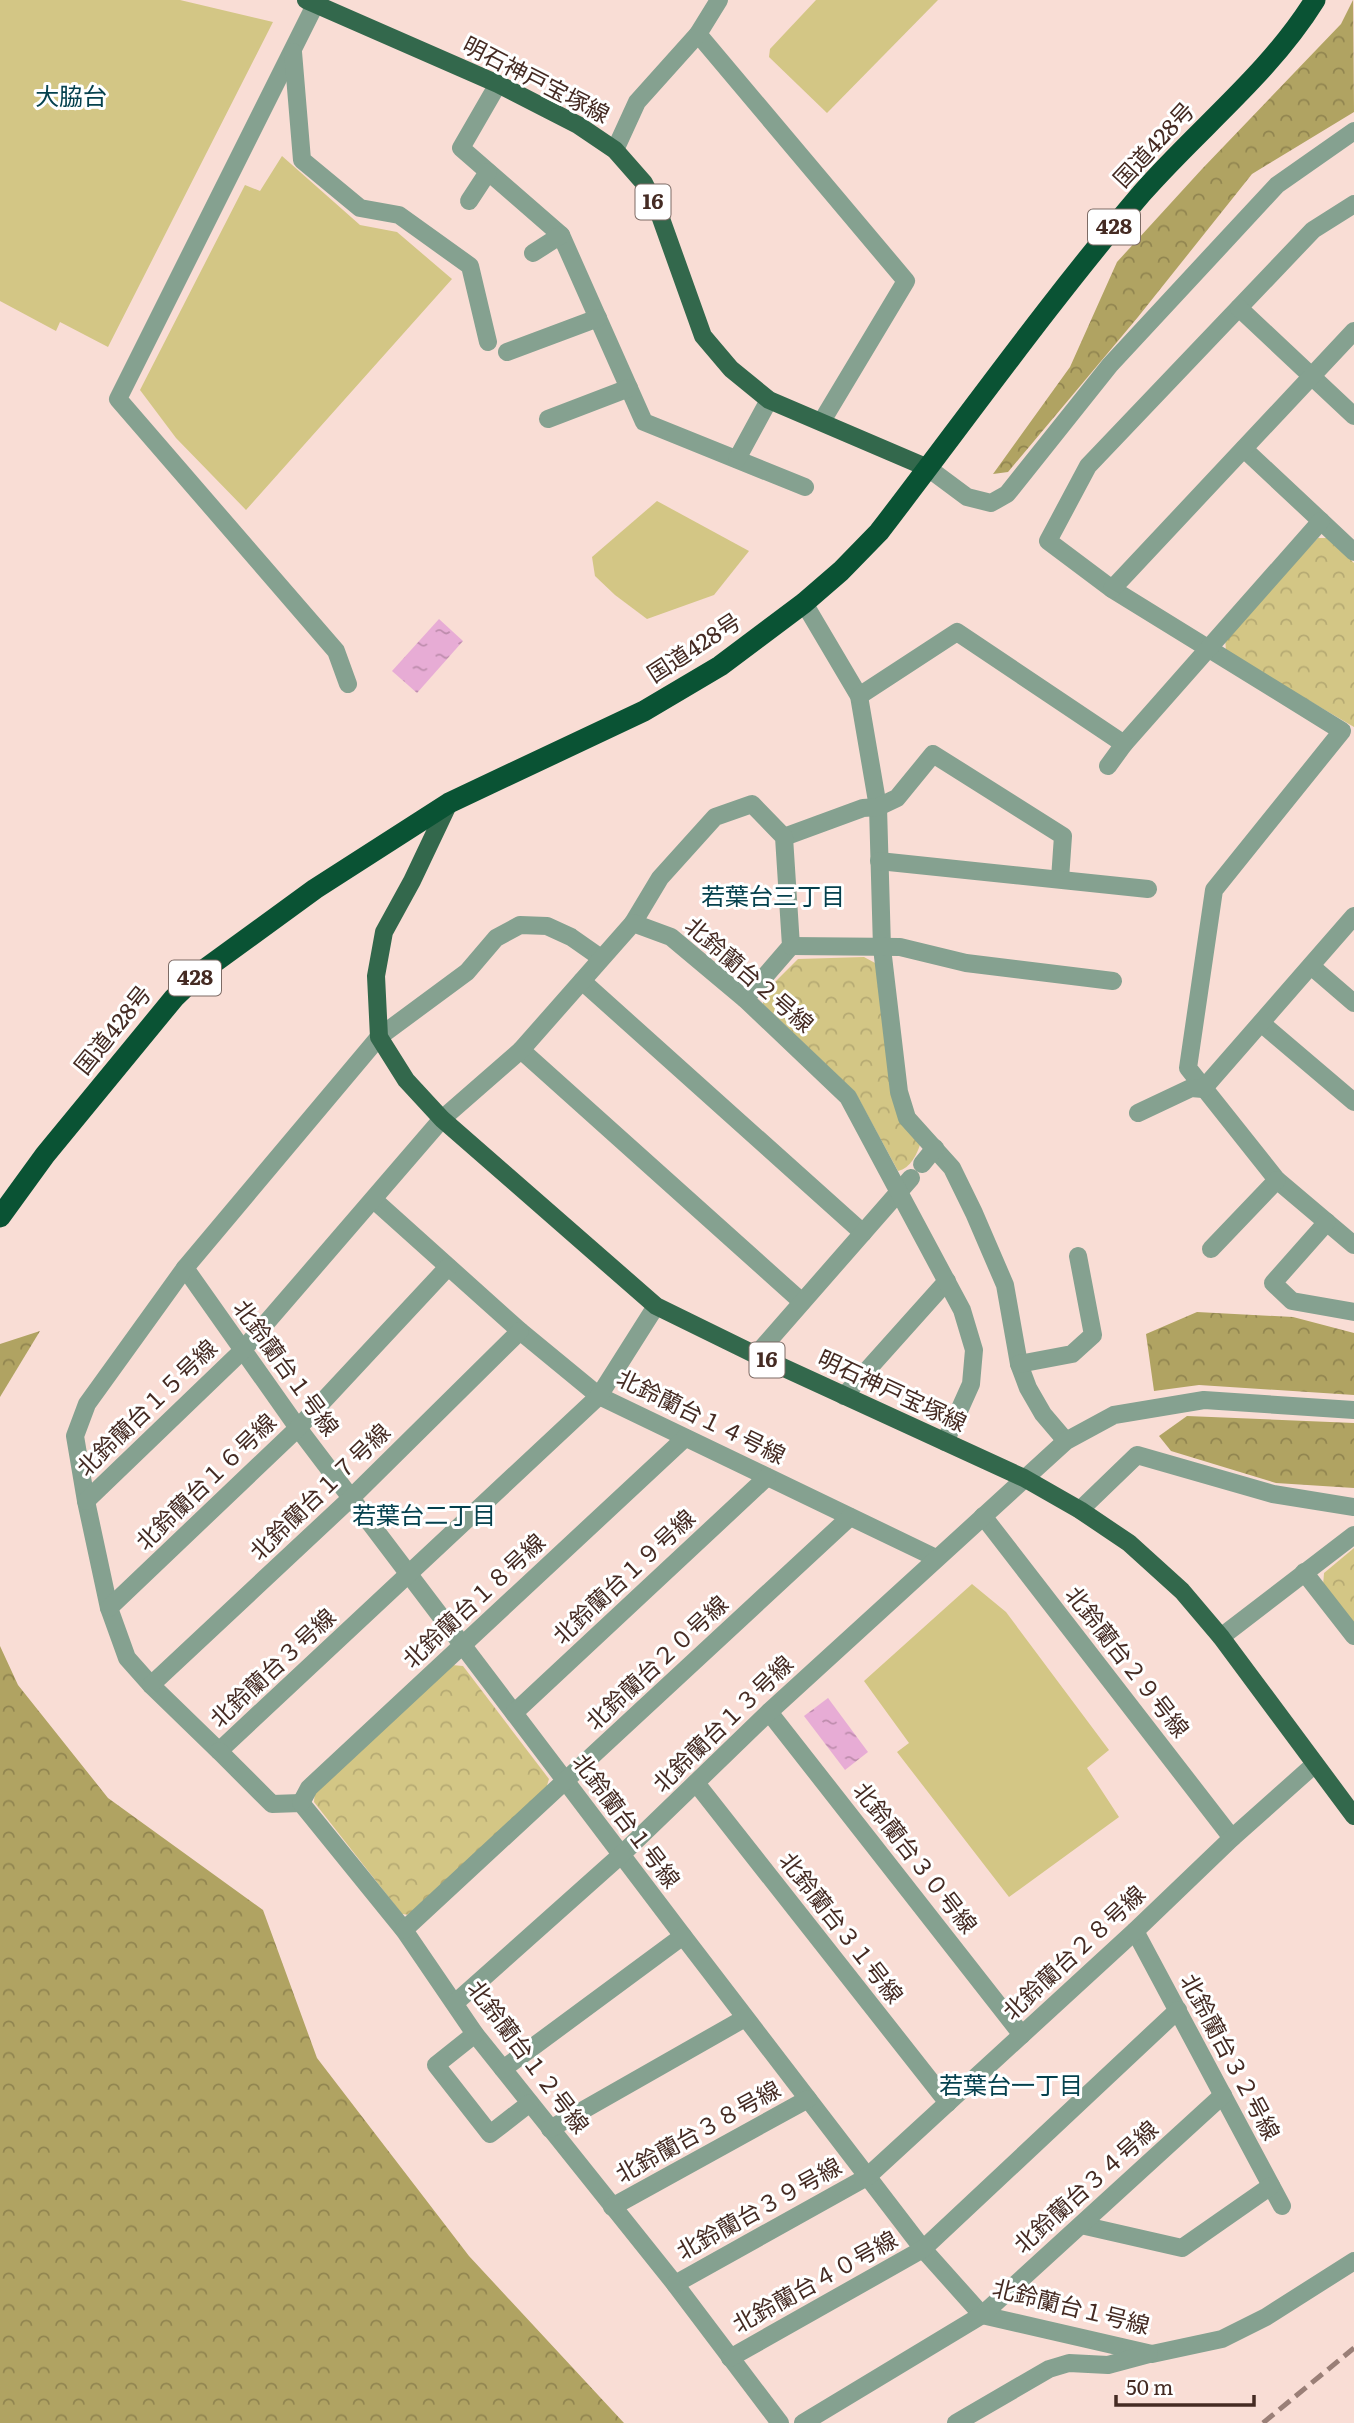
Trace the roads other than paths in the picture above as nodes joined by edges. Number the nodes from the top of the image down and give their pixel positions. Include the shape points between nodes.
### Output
1 (719, 0) edge
2 (1315, 0) edge
3 (311, 1) edge
4 (698, 34) junction
5 (293, 50) junction
6 (498, 84) junction
7 (1354, 131) edge
8 (615, 150) junction
9 (488, 172) junction
10 (469, 201) dead end
11 (1354, 204) edge
12 (561, 235) junction
13 (533, 253) dead end
14 (1239, 309) junction
15 (598, 318) junction
16 (1354, 331) edge
17 (488, 342) dead end
18 (507, 352) dead end
19 (1312, 377) junction
20 (629, 388) junction
21 (769, 400) junction
22 (1354, 416) edge
23 (548, 419) dead end
24 (822, 421) junction
25 (1244, 449) junction
26 (737, 459) junction
27 (928, 468) junction
28 (806, 487) dead end
29 (1321, 521) junction
30 (1354, 552) edge
31 (1112, 589) junction
32 (804, 603) junction
33 (1208, 648) junction
34 (348, 684) dead end
35 (859, 696) junction
36 (1124, 744) junction
37 (1108, 766) dead end
38 (449, 803) junction
39 (878, 807) junction
40 (784, 837) junction
41 (879, 862) junction
42 (1060, 879) junction
43 (1148, 889) dead end
44 (1354, 916) edge
45 (634, 923) junction
46 (791, 947) junction
47 (882, 948) junction
48 (601, 958) junction
49 (1311, 967) junction
50 (582, 981) junction
51 (1113, 981) dead end
52 (745, 999) junction
53 (1354, 1003) edge
54 (1261, 1023) junction
55 (379, 1037) junction
56 (521, 1050) junction
57 (1203, 1088) junction
58 (1354, 1102) edge
59 (1138, 1113) dead end
60 (442, 1119) junction
61 (934, 1148) junction
62 (911, 1177) junction
63 (1277, 1180) junction
64 (374, 1200) junction
65 (0, 1217) edge
66 (1327, 1223) junction
67 (863, 1233) junction
68 (1354, 1245) edge
69 (1211, 1249) dead end
70 (1078, 1256) dead end
71 (449, 1267) junction
72 (185, 1268) junction
73 (947, 1281) junction
74 (803, 1302) junction
75 (656, 1306) junction
76 (1354, 1312) edge
77 (520, 1331) junction
78 (242, 1351) junction
79 (756, 1355) junction
80 (1019, 1364) junction
81 (599, 1396) junction
82 (844, 1396) junction
83 (1354, 1409) edge
84 (298, 1428) junction
85 (685, 1438) junction
86 (1066, 1441) junction
87 (945, 1442) junction
88 (767, 1477) junction
89 (1024, 1478) junction
90 (351, 1498) junction
91 (86, 1501) junction
92 (1354, 1507) edge
93 (1080, 1510) junction
94 (983, 1516) junction
95 (850, 1517) junction
96 (1354, 1535) edge
97 (936, 1558) junction
98 (1304, 1572) junction
99 (409, 1575) junction
100 (109, 1608) junction
101 (1354, 1636) edge
102 (1221, 1637) junction
103 (463, 1644) junction
104 (151, 1685) junction
105 (769, 1712) junction
106 (514, 1713) junction
107 (219, 1751) junction
108 (1315, 1764) junction
109 (566, 1781) junction
110 (696, 1783) junction
111 (301, 1803) junction
112 (1354, 1816) edge
113 (1232, 1838) junction
114 (621, 1855) junction
115 (404, 1930) junction
116 (1135, 1931) junction
117 (682, 1936) junction
118 (455, 2003) junction
119 (1178, 2010) junction
120 (746, 2018) junction
121 (475, 2034) junction
122 (1021, 2035) junction
123 (503, 2069) junction
124 (1223, 2095) junction
125 (807, 2099) junction
126 (530, 2103) junction
127 (948, 2103) junction
128 (550, 2129) junction
129 (867, 2177) junction
130 (1271, 2186) junction
131 (1282, 2206) dead end
132 (612, 2207) junction
133 (1081, 2225) junction
134 (923, 2249) junction
135 (1354, 2260) edge
136 (675, 2284) junction
137 (982, 2315) junction
138 (1152, 2354) junction
139 (730, 2357) junction
140 (780, 2423) edge
141 (803, 2423) edge
142 (956, 2423) edge

1 - 4 street
2 - 27 highway, 国道428号 / 428 via 1256,76 1105,238
3 - 5 street
3 - 6 main road, 明石神戸宝塚線 / 16
4 - 8 street via 637,102
4 - 24 street via 906,281
5 - 17 street via 302,160 360,208 399,215 470,265
5 - 34 street via 118,399 336,650
6 - 8 main road, 明石神戸宝塚線 / 16 via 578,125
6 - 9 street via 461,148
7 - 27 street via 1277,185 1110,365 1007,494 990,503 967,496
8 - 21 main road, 明石神戸宝塚線 / 16 via 644,183 654,203 703,335 731,369
9 - 10 street
9 - 12 street
11 - 14 street via 1313,230
12 - 13 street
12 - 15 street
14 - 19 street
14 - 31 street via 1088,466 1048,541
15 - 18 street
15 - 20 street
16 - 19 street
19 - 22 street
19 - 25 street
20 - 23 street
20 - 26 street via 644,422
21 - 24 main road, 明石神戸宝塚線 / 16
21 - 26 street
24 - 27 main road, 明石神戸宝塚線 / 16
25 - 29 street
25 - 31 street
26 - 28 street
27 - 32 highway, 国道428号 / 428 via 879,533
29 - 30 street
29 - 33 street
31 - 33 street
32 - 35 street
32 - 38 highway, 国道428号 / 428 via 685,689
33 - 36 street
33 - 57 street via 1342,731 1214,890 1188,1068
35 - 36 street via 957,632
35 - 39 street
36 - 37 street
38 - 55 main road, 明石神戸宝塚線 / 16 via 384,932 376,976
38 - 65 highway, 国道428号 / 428 via 315,889 201,972 174,998 45,1155
39 - 40 street via 863,808
39 - 41 street
39 - 42 street via 897,798 933,754 1063,836
40 - 45 street via 752,804 715,817 660,878
40 - 46 street
41 - 42 street
41 - 47 street
42 - 43 street
44 - 49 street
45 - 48 street
45 - 52 street, 北鈴蘭台２号線 via 671,937
46 - 47 street
46 - 52 street
47 - 51 street via 900,947 967,963
47 - 61 street via 899,1092 908,1118
48 - 50 street
48 - 55 street via 547,926 520,925 496,938 467,972
49 - 53 street
49 - 54 street
50 - 56 street
50 - 67 street
52 - 62 street, 北鈴蘭台２号線 via 848,1097
54 - 57 street
54 - 58 street
55 - 60 main road, 明石神戸宝塚線 / 16 via 406,1080
55 - 72 street
56 - 60 street
56 - 74 street
57 - 59 street via 1191,1088
57 - 63 street
60 - 64 street
60 - 75 main road, 明石神戸宝塚線 / 16
61 - 62 street
61 - 80 street via 951,1168 1005,1285
62 - 67 street
62 - 73 street, 北鈴蘭台２号線
63 - 66 street
63 - 69 street
64 - 71 street, 北鈴蘭台１４号線
64 - 78 street
66 - 68 street
66 - 76 street via 1273,1283 1292,1301
67 - 74 street
70 - 80 street via 1093,1335 1072,1354
71 - 77 street, 北鈴蘭台１４号線
71 - 84 street, 北鈴蘭台１６号線
72 - 78 street, 北鈴蘭台１号線
72 - 91 street, 北鈴蘭台３号線 via 87,1404 75,1436
73 - 82 street
73 - 87 street, 北鈴蘭台２号線 via 974,1350 971,1384
74 - 79 street
75 - 79 main road, 明石神戸宝塚線 / 16
75 - 81 street, 北鈴蘭台３号線
77 - 81 street, 北鈴蘭台１４号線
77 - 90 street, 北鈴蘭台１７号線
78 - 84 street, 北鈴蘭台１号線
78 - 91 street, 北鈴蘭台１５号線
79 - 82 main road, 明石神戸宝塚線 / 16
80 - 86 street via 1043,1414
81 - 85 street, 北鈴蘭台１４号線
81 - 99 street, 北鈴蘭台３号線
82 - 87 main road, 明石神戸宝塚線 / 16
83 - 86 street, 北鈴蘭台１３号線 via 1204,1400 1114,1415
84 - 90 street, 北鈴蘭台１号線
84 - 100 street, 北鈴蘭台１６号線
85 - 88 street, 北鈴蘭台１４号線
85 - 103 street, 北鈴蘭台１８号線
86 - 89 street, 北鈴蘭台１３号線
87 - 89 main road, 明石神戸宝塚線 / 16
88 - 95 street, 北鈴蘭台１４号線
88 - 106 street, 北鈴蘭台１９号線
89 - 93 main road, 明石神戸宝塚線 / 16
89 - 94 street, 北鈴蘭台１３号線
90 - 99 street, 北鈴蘭台１号線
90 - 104 street, 北鈴蘭台１７号線
91 - 100 street, 北鈴蘭台３号線
92 - 93 street via 1273,1494 1137,1455
93 - 102 main road, 明石神戸宝塚線 / 16 via 1129,1543 1182,1591
94 - 97 street, 北鈴蘭台１３号線
94 - 113 street, 北鈴蘭台２９号線
95 - 97 street, 北鈴蘭台１４号線
95 - 109 street, 北鈴蘭台２０号線
96 - 98 street
97 - 105 street, 北鈴蘭台１３号線
98 - 101 street
98 - 102 street
99 - 103 street, 北鈴蘭台１号線
99 - 107 street, 北鈴蘭台３号線
100 - 104 street, 北鈴蘭台３号線 via 127,1658
102 - 108 main road, 明石神戸宝塚線 / 16
103 - 106 street, 北鈴蘭台１号線
103 - 111 street, 北鈴蘭台１８号線 via 309,1788
104 - 107 street, 北鈴蘭台３号線
105 - 110 street, 北鈴蘭台１３号線
105 - 122 street, 北鈴蘭台３０号線
106 - 109 street, 北鈴蘭台１号線
107 - 111 street via 272,1804
108 - 112 main road, 明石神戸宝塚線 / 16
108 - 113 street, 北鈴蘭台２８号線
109 - 114 street, 北鈴蘭台１号線
109 - 115 street, 北鈴蘭台２０号線
110 - 114 street, 北鈴蘭台１３号線
110 - 127 street, 北鈴蘭台３１号線
111 - 115 street, 北鈴蘭台１２号線
113 - 116 street, 北鈴蘭台２８号線
114 - 117 street, 北鈴蘭台１号線
114 - 118 street, 北鈴蘭台１３号線
115 - 118 street, 北鈴蘭台１２号線
116 - 119 street, 北鈴蘭台３２号線
116 - 122 street, 北鈴蘭台２８号線
117 - 120 street, 北鈴蘭台１号線
117 - 123 street
118 - 121 street, 北鈴蘭台１２号線
119 - 124 street, 北鈴蘭台３２号線
119 - 134 street, 北鈴蘭台４０号線
120 - 125 street, 北鈴蘭台１号線
120 - 128 street
121 - 123 street, 北鈴蘭台１２号線
121 - 126 street via 436,2065 490,2134
122 - 127 street, 北鈴蘭台２８号線
123 - 126 street, 北鈴蘭台１２号線
124 - 130 street, 北鈴蘭台３２号線
124 - 133 street, 北鈴蘭台３４号線
125 - 129 street, 北鈴蘭台１号線
125 - 132 street, 北鈴蘭台３８号線
126 - 128 street, 北鈴蘭台１２号線
127 - 129 street, 北鈴蘭台２８号線
128 - 132 street, 北鈴蘭台１２号線
129 - 134 street, 北鈴蘭台１号線
129 - 136 street, 北鈴蘭台３９号線
130 - 131 street, 北鈴蘭台３２号線
130 - 133 street via 1182,2248
132 - 136 street, 北鈴蘭台１２号線
133 - 137 street, 北鈴蘭台３４号線
134 - 137 street, 北鈴蘭台１号線
134 - 139 street, 北鈴蘭台４０号線
135 - 138 street, 北鈴蘭台１号線 via 1266,2317 1222,2339
136 - 139 street, 北鈴蘭台１２号線
137 - 138 street, 北鈴蘭台１号線
137 - 141 street
138 - 142 street via 1108,2365 1069,2363 1049,2369
139 - 140 street, 北鈴蘭台１２号線

